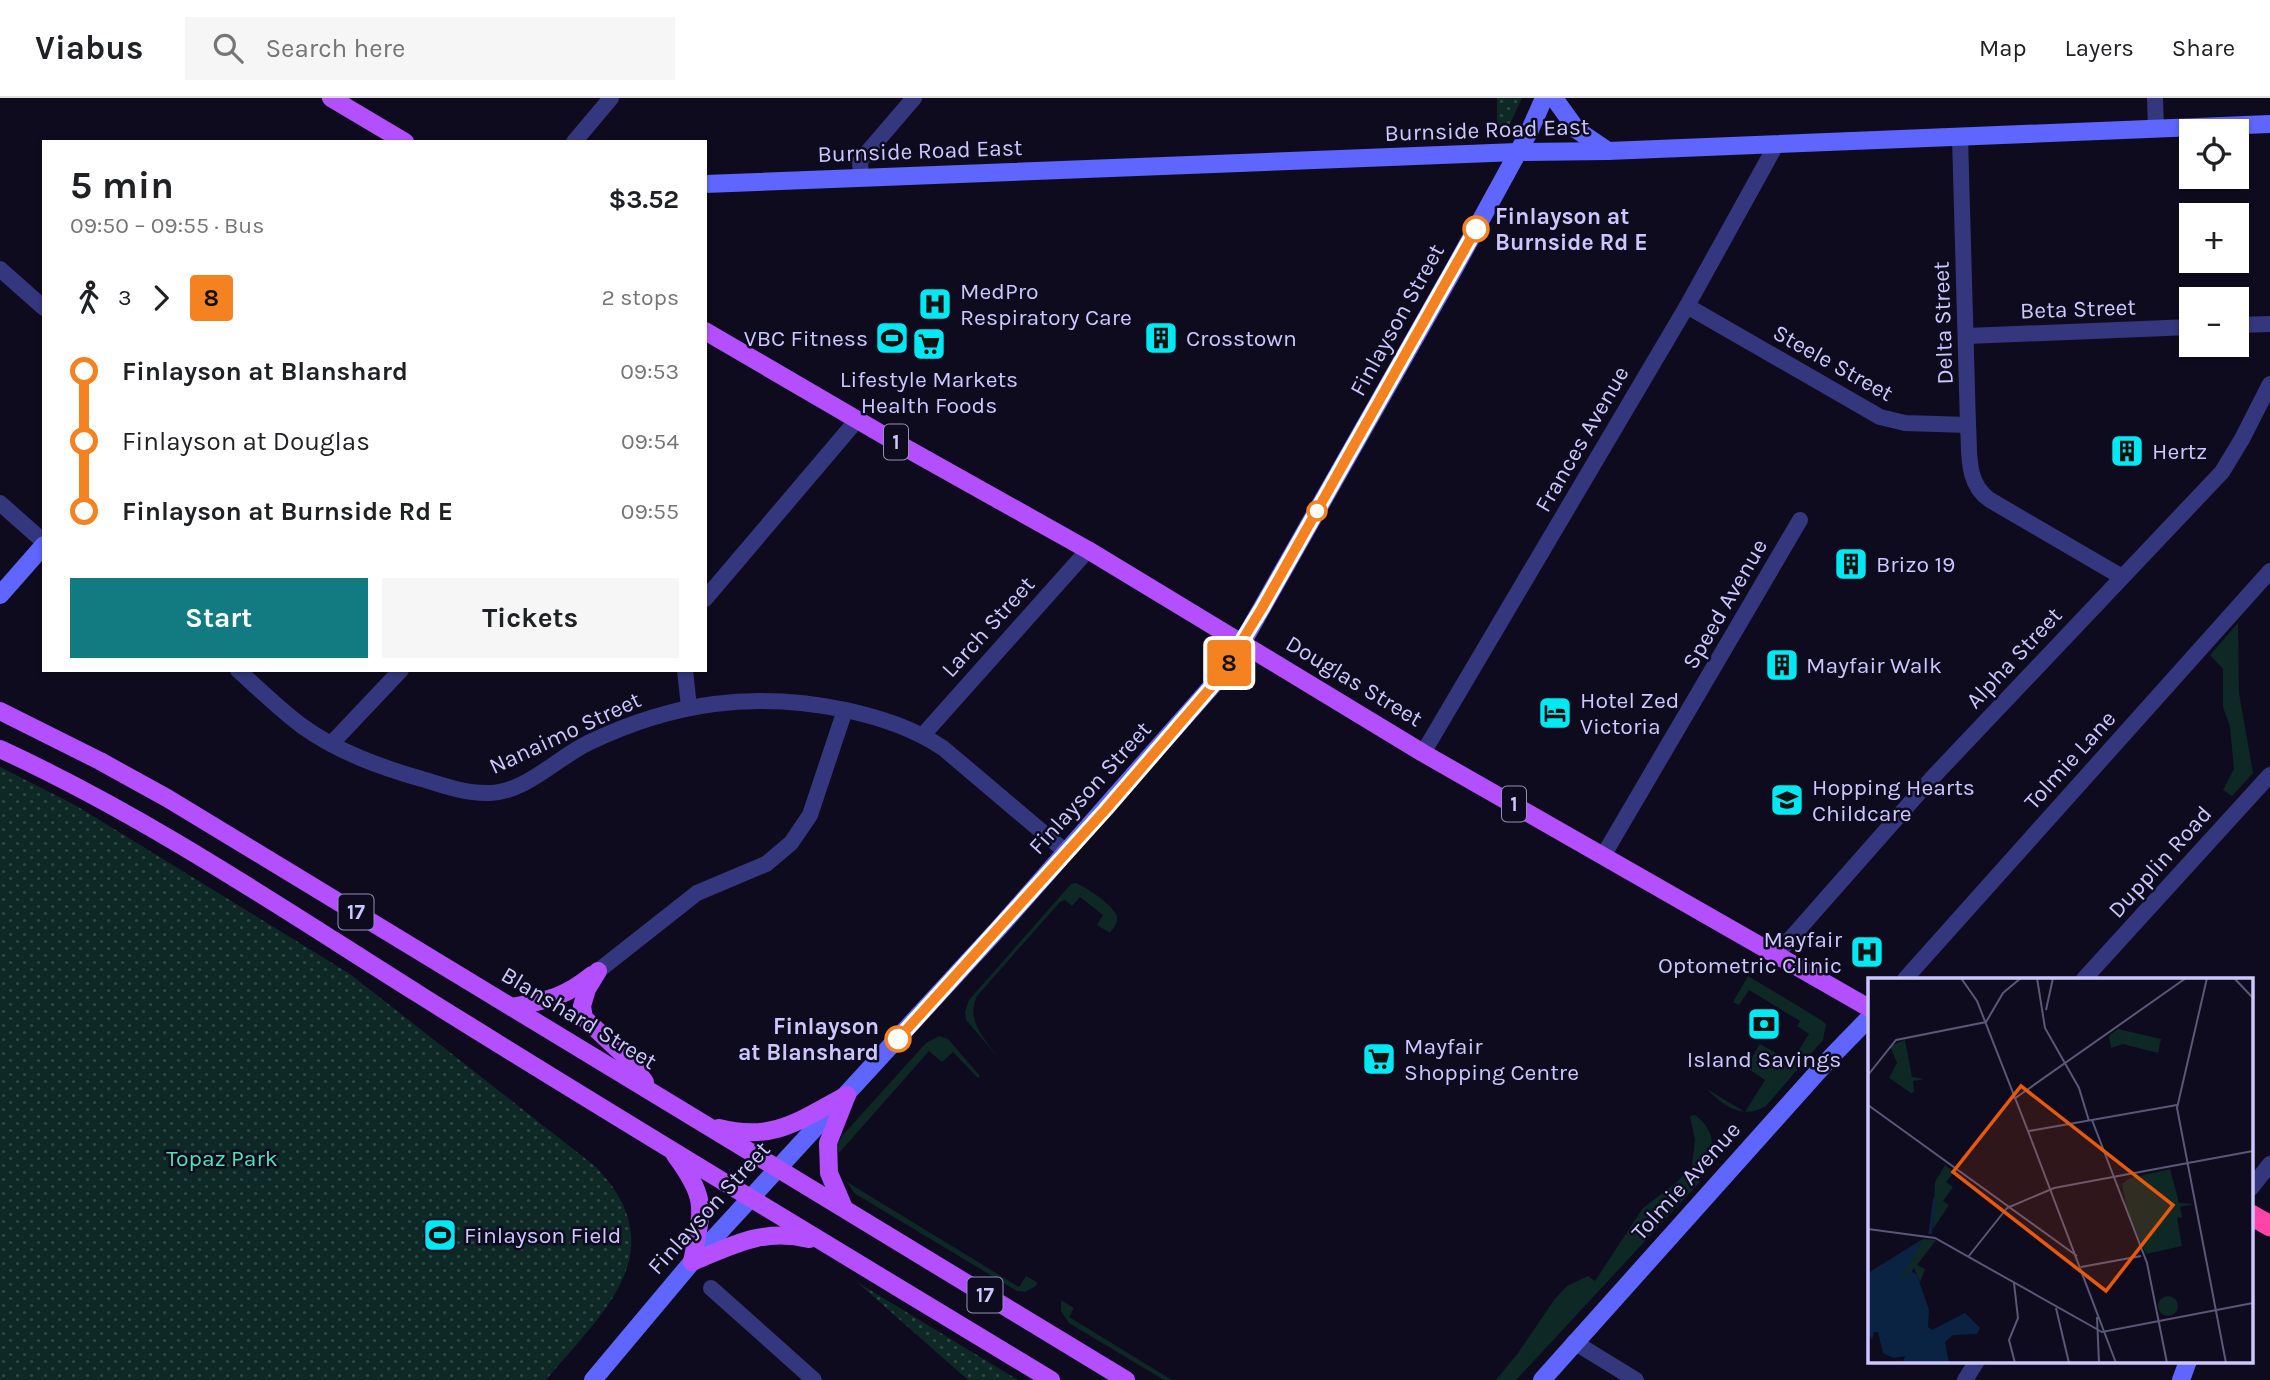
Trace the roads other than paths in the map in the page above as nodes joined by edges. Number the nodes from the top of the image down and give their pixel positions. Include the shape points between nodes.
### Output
1 (331, 98) edge
2 (611, 98) edge
3 (914, 98) edge
4 (1544, 98) edge
5 (1554, 98) edge
6 (2155, 98) edge
7 (2270, 124) edge
8 (2156, 129) junction
9 (1959, 137) junction
10 (400, 140) edge
11 (576, 140) edge
12 (1776, 145) junction
13 (1608, 151) junction
14 (1517, 152) junction
15 (861, 178) junction
16 (707, 184) edge
17 (0, 269) edge
18 (42, 306) edge
19 (1686, 306) junction
20 (2270, 324) edge
21 (2249, 325) edge
22 (2179, 328) edge
23 (707, 332) edge
24 (1966, 337) junction
25 (2270, 384) edge
26 (858, 420) junction
27 (1968, 425) junction
28 (0, 503) edge
29 (1800, 520) dead end
30 (42, 541) edge
31 (42, 545) edge
32 (1088, 550) junction
33 (2270, 571) edge
34 (2122, 577) junction
35 (0, 595) edge
36 (707, 597) edge
37 (1242, 643) junction
38 (240, 672) edge
39 (399, 672) edge
40 (685, 672) edge
41 (690, 707) junction
42 (845, 710) junction
43 (0, 711) edge
44 (923, 735) junction
45 (331, 744) junction
46 (0, 749) edge
47 (1423, 753) junction
48 (2270, 775) edge
49 (1066, 852) junction
50 (1604, 856) junction
51 (1776, 955) junction
52 (598, 971) junction
53 (1906, 978) edge
54 (2085, 978) edge
55 (512, 1007) junction
56 (1868, 1007) edge
57 (1868, 1019) edge
58 (652, 1091) junction
59 (847, 1095) junction
60 (705, 1124) junction
61 (669, 1147) junction
62 (2270, 1164) edge
63 (777, 1168) junction
64 (2252, 1187) edge
65 (750, 1197) junction
66 (844, 1208) junction
67 (2252, 1216) edge
68 (2270, 1226) edge
69 (823, 1242) junction
70 (692, 1262) junction
71 (711, 1288) dead end
72 (1574, 1342) junction
73 (1976, 1362) edge
74 (2188, 1362) edge
75 (593, 1380) edge
76 (814, 1380) edge
77 (1051, 1380) edge
78 (1126, 1380) edge
79 (1542, 1380) edge
80 (1636, 1380) edge
81 (1965, 1380) edge
82 (2182, 1380) edge

1 - 10 main road
2 - 11 street
3 - 15 street via 860,161
4 - 14 main road, Finlayson Street
5 - 13 main road via 1577,130
6 - 8 street
7 - 8 main road, Burnside Road East
8 - 9 main road, Burnside Road East
9 - 12 main road, Burnside Road East
9 - 24 street, Delta Street
12 - 13 main road, Burnside Road East
12 - 19 street, Frances Avenue
13 - 14 main road, Burnside Road East
14 - 15 main road, Burnside Road East
14 - 37 main road, Finlayson Street
15 - 16 main road, Burnside Road East
17 - 18 street
19 - 27 street, Steele Street via 1880,417 1905,423
19 - 47 street, Frances Avenue
20 - 21 street
22 - 24 street, Beta Street
23 - 26 main road, Douglas Street / 1
24 - 27 street, Delta Street
25 - 34 street, Alpha Street via 2222,472
26 - 32 main road, Douglas Street / 1
26 - 36 street
27 - 34 street, Delta Street via 1971,472 1979,492
28 - 30 street
29 - 50 street, Speed Avenue
31 - 35 main road
32 - 37 main road, Douglas Street / 1
32 - 44 street, Larch Street
33 - 53 street, Tolmie Lane
34 - 51 street, Alpha Street via 1933,778
37 - 47 main road, Douglas Street / 1
37 - 49 main road, Finlayson Street via 1219,678
38 - 45 street, Nanaimo Street via 288,715
39 - 45 street
40 - 41 street
41 - 42 street, Nanaimo Street via 743,700 805,702
41 - 45 street, Nanaimo Street via 625,726 511,788 491,793 459,790 411,776
42 - 44 street, Nanaimo Street
42 - 52 street via 810,815 791,843 766,864 697,892
43 - 55 main road, Blanshard Street / 17 via 167,798
44 - 49 street, Nanaimo Street
46 - 61 main road, 17 via 102,800 200,857
47 - 50 main road, Douglas Street / 1
48 - 54 street, Dupplin Road
49 - 59 main road, Finlayson Street
50 - 51 main road, Douglas Street / 1
51 - 56 main road, Douglas Street / 1
52 - 55 main road via 557,998
52 - 58 main road via 587,989 584,1018 629,1060
55 - 58 main road, Blanshard Street / 17
57 - 72 main road, Tolmie Avenue
58 - 60 main road, Blanshard Street / 17
59 - 60 main road via 767,1132 736,1132
59 - 63 main road, Finlayson Street
59 - 66 main road via 828,1143 828,1166
60 - 63 main road, Blanshard Street / 17
61 - 65 main road, 17
61 - 70 main road via 693,1179 702,1208
62 - 64 street
63 - 65 main road, Finlayson Street
63 - 66 main road, Blanshard Street / 17
65 - 69 main road, 17
65 - 70 main road, Finlayson Street
66 - 78 main road, Blanshard Street / 17
67 - 68 highway
69 - 70 main road via 789,1234 761,1235
69 - 77 main road, 17
70 - 75 main road, Finlayson Street
71 - 76 street
72 - 79 main road, Tolmie Avenue
72 - 80 street
73 - 81 street
74 - 82 main road

